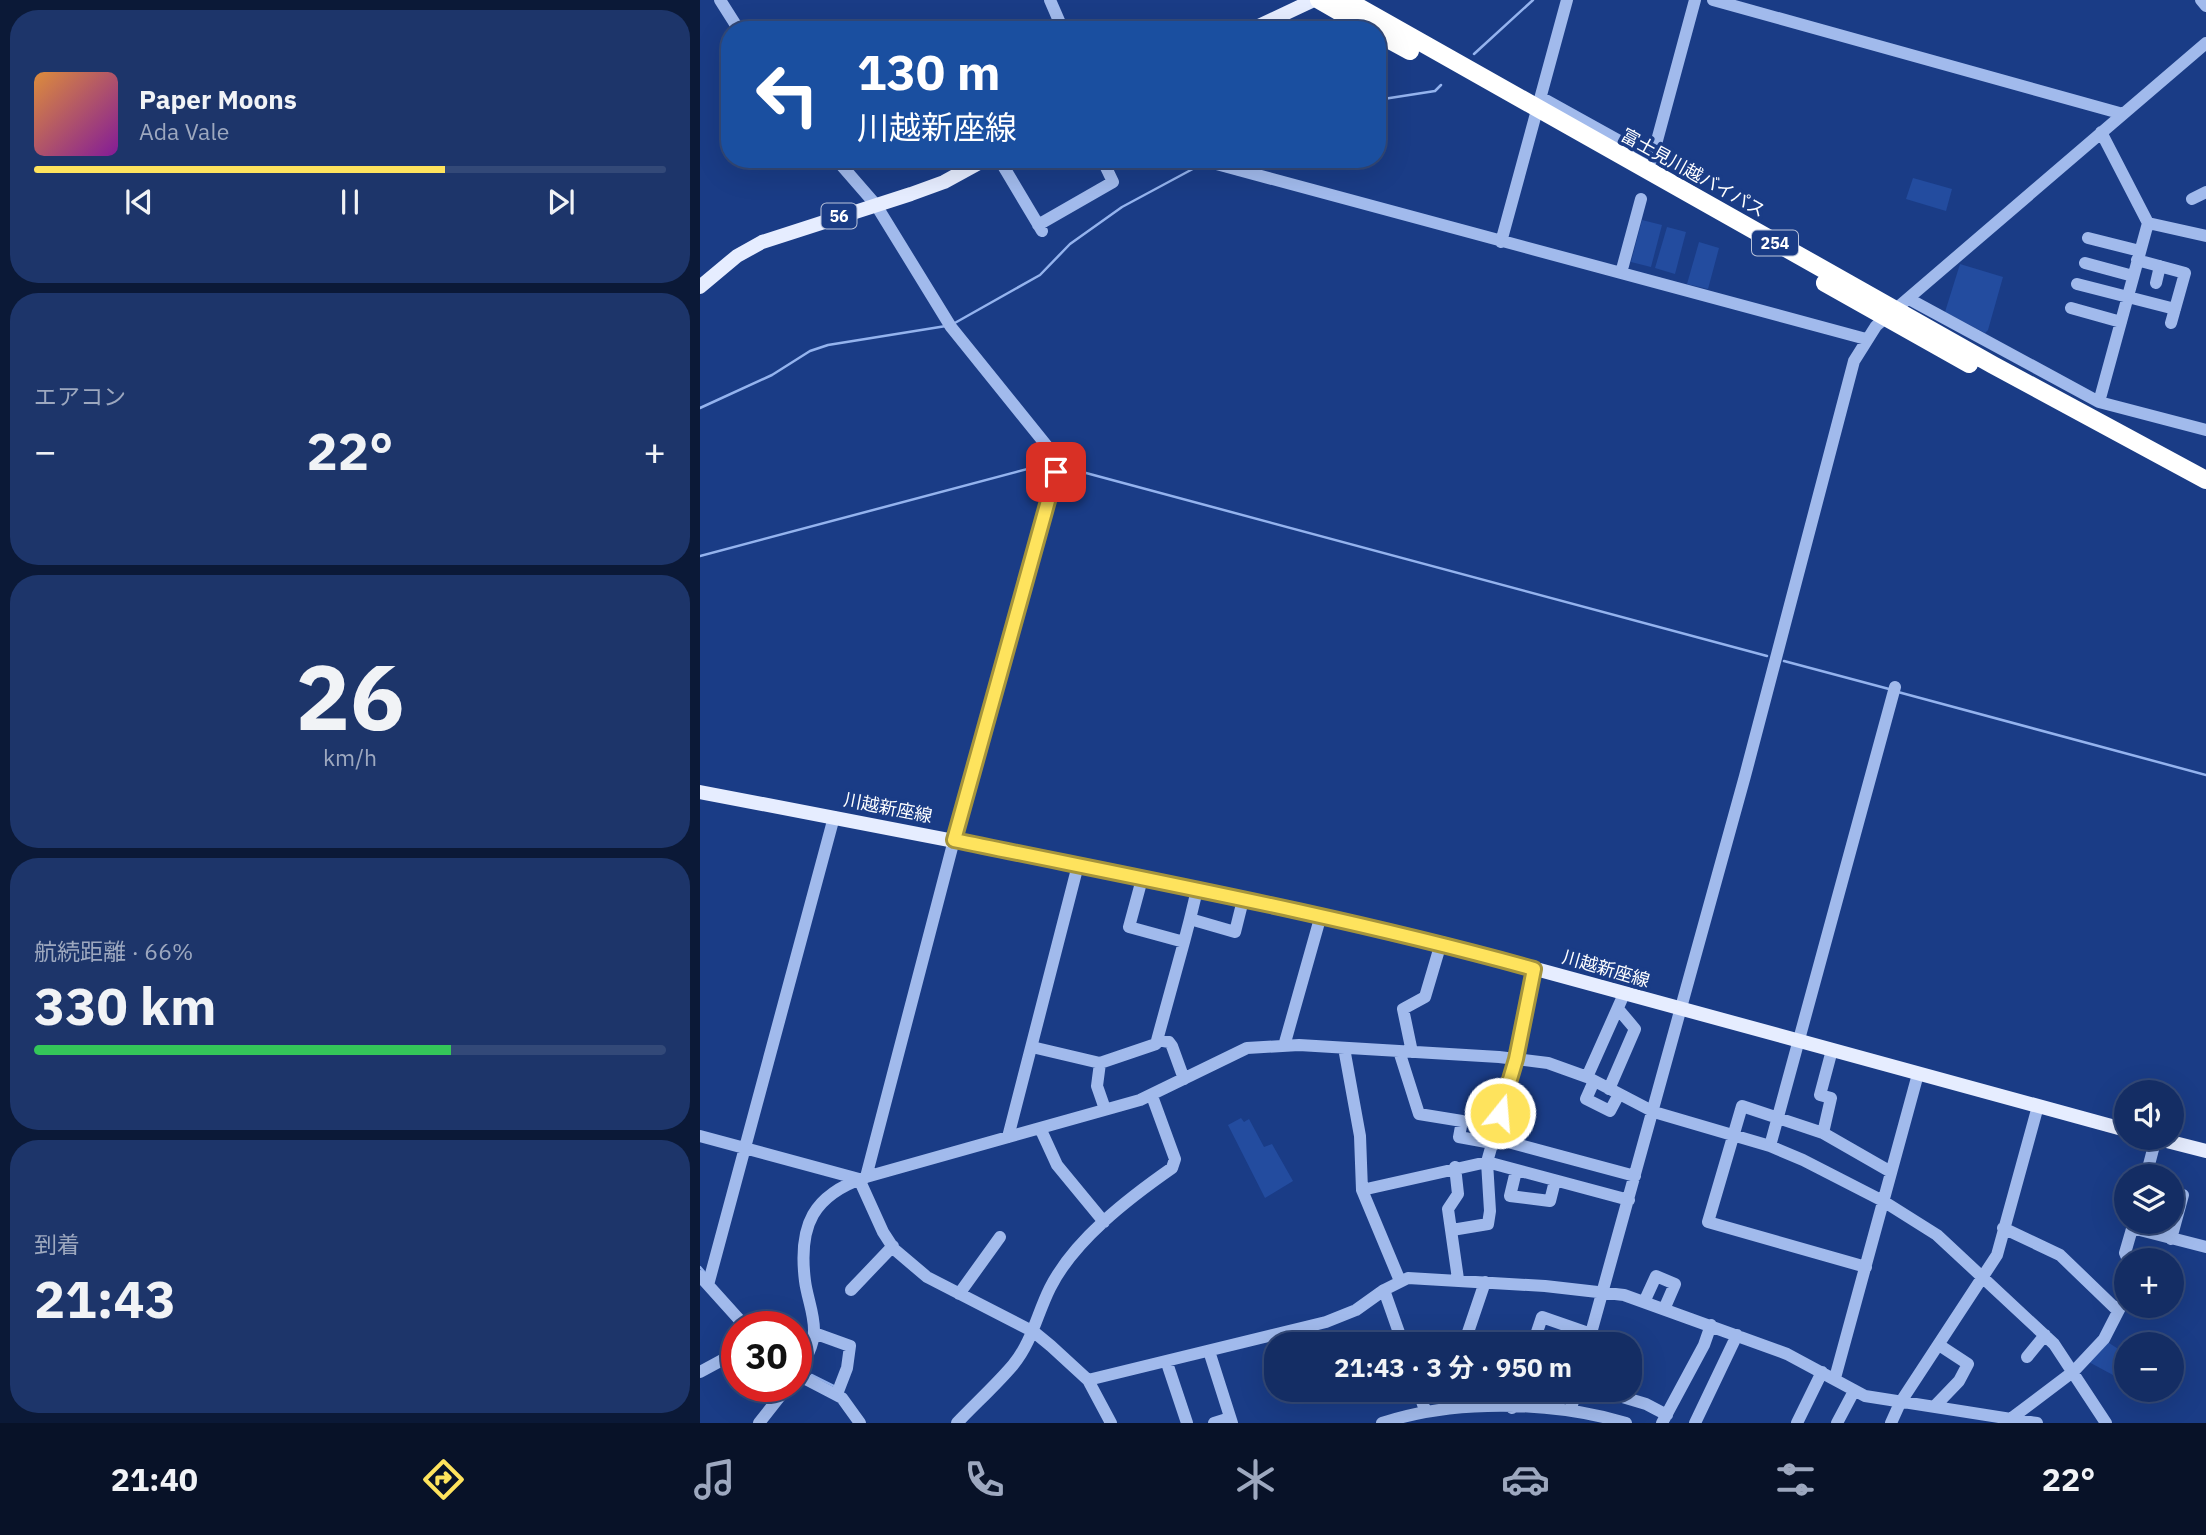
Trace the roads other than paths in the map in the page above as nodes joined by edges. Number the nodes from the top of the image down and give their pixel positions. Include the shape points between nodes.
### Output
1 (720, 0) edge
2 (1050, 0) edge
3 (1316, 0) edge
4 (1346, 0) edge
5 (1567, 0) edge
6 (1695, 0) edge
7 (1713, 0) edge
8 (2201, 0) edge
9 (2206, 6) edge
10 (734, 21) edge
11 (1059, 21) edge
12 (1270, 21) edge
13 (1354, 21) edge
14 (1383, 21) edge
15 (1386, 23) edge
16 (1386, 37) edge
17 (2206, 43) edge
18 (1538, 109) junction
19 (2123, 114) junction
20 (2101, 132) junction
21 (844, 168) edge
22 (970, 168) edge
23 (1004, 168) edge
24 (1106, 168) edge
25 (1231, 168) edge
26 (2206, 191) edge
27 (1641, 199) dead end
28 (2192, 199) dead end
29 (876, 205) junction
30 (2148, 223) junction
31 (2206, 236) edge
32 (2088, 238) dead end
33 (1501, 242) junction
34 (2138, 256) junction
35 (2085, 263) dead end
36 (2160, 266) junction
37 (1621, 273) junction
38 (2133, 276) junction
39 (2156, 283) dead end
40 (2077, 284) dead end
41 (700, 287) edge
42 (2128, 297) junction
43 (2150, 303) junction
44 (2071, 308) dead end
45 (1897, 309) junction
46 (2175, 309) junction
47 (2147, 317) dead end
48 (2121, 322) junction
49 (2171, 323) dead end
50 (1866, 340) junction
51 (2099, 402) junction
52 (2206, 430) edge
53 (2206, 480) edge
54 (2206, 491) edge
55 (1895, 687) dead end
56 (700, 792) edge
57 (834, 817) junction
58 (954, 840) junction
59 (1078, 865) junction
60 (1142, 879) junction
61 (1198, 890) junction
62 (1243, 900) junction
63 (1321, 915) junction
64 (1190, 919) junction
65 (1184, 942) junction
66 (1441, 943) junction
67 (1534, 969) junction
68 (1624, 994) junction
69 (1619, 1010) junction
70 (1682, 1010) junction
71 (1158, 1040) junction
72 (1799, 1042) junction
73 (1284, 1046) junction
74 (1032, 1047) junction
75 (1344, 1048) junction
76 (1832, 1050) junction
77 (1405, 1052) junction
78 (1516, 1059) junction
79 (1100, 1063) junction
80 (1918, 1074) junction
81 (1184, 1079) junction
82 (1591, 1079) junction
83 (1614, 1091) junction
84 (1152, 1096) junction
85 (2038, 1106) junction
86 (1105, 1109) junction
87 (1654, 1112) junction
88 (1779, 1119) junction
89 (2114, 1127) edge
90 (1040, 1128) junction
91 (1823, 1133) junction
92 (1734, 1135) junction
93 (700, 1136) edge
94 (1008, 1137) junction
95 (1492, 1140) junction
96 (1770, 1146) junction
97 (2184, 1146) edge
98 (744, 1148) junction
99 (2206, 1152) edge
100 (1487, 1162) junction
101 (1455, 1167) junction
102 (1516, 1171) junction
103 (1891, 1171) junction
104 (1636, 1176) junction
105 (863, 1178) junction
106 (1555, 1181) junction
107 (1362, 1190) junction
108 (1629, 1200) junction
109 (1884, 1201) junction
110 (1104, 1222) junction
111 (2003, 1228) junction
112 (1451, 1230) junction
113 (2156, 1234) edge
114 (2173, 1234) edge
115 (1000, 1237) dead end
116 (2171, 1240) junction
117 (893, 1246) junction
118 (2206, 1247) edge
119 (1866, 1267) junction
120 (1983, 1275) junction
121 (1458, 1279) junction
122 (704, 1281) edge
123 (1400, 1281) junction
124 (1485, 1282) junction
125 (850, 1290) dead end
126 (1384, 1290) junction
127 (1603, 1292) junction
128 (959, 1294) junction
129 (1645, 1300) junction
130 (1665, 1307) junction
131 (2114, 1307) edge
132 (731, 1311) edge
133 (2114, 1317) edge
134 (1711, 1325) junction
135 (1034, 1332) junction
136 (1399, 1332) edge
137 (1468, 1332) edge
138 (1537, 1332) edge
139 (1575, 1332) edge
140 (1592, 1332) edge
141 (814, 1333) junction
142 (1737, 1335) junction
143 (2045, 1335) junction
144 (812, 1341) edge
145 (1939, 1345) junction
146 (1209, 1351) junction
147 (2027, 1357) dead end
148 (721, 1361) edge
149 (1167, 1363) junction
150 (2074, 1371) junction
151 (700, 1372) edge
152 (1822, 1373) junction
153 (1835, 1378) junction
154 (1088, 1380) junction
155 (812, 1382) edge
156 (1854, 1391) junction
157 (837, 1394) junction
158 (775, 1402) edge
159 (1422, 1402) edge
160 (1448, 1402) edge
161 (1514, 1402) edge
162 (1573, 1402) edge
163 (1639, 1402) edge
164 (1900, 1403) junction
165 (1934, 1407) junction
166 (1512, 1408) junction
167 (1446, 1409) junction
168 (1571, 1409) junction
169 (1425, 1410) junction
170 (2013, 1417) junction
171 (1665, 1419) edge
172 (1231, 1421) edge
173 (759, 1423) edge
174 (860, 1423) edge
175 (957, 1423) edge
176 (1111, 1423) edge
177 (1187, 1423) edge
178 (1214, 1423) edge
179 (1382, 1423) edge
180 (1626, 1423) edge
181 (1695, 1423) edge
182 (1797, 1423) edge
183 (1836, 1423) edge
184 (1891, 1423) edge
185 (2037, 1423) edge
186 (2106, 1423) edge

1 - 10 street
2 - 11 street
3 - 12 main road
3 - 13 highway
4 - 14 highway, 富士見川越バイパス / 254
5 - 18 street
6 - 18 street via 1653,159
7 - 19 street
8 - 9 street
15 - 18 highway, 富士見川越バイパス / 254
16 - 18 highway, 富士見川越バイパス / 254
17 - 19 street
18 - 33 street
18 - 45 highway, 富士見川越バイパス / 254
19 - 20 street
20 - 30 street
20 - 45 street
21 - 29 street
22 - 29 main road, 56 via 944,182
23 - 24 street via 1040,228 1113,183
25 - 33 street
26 - 28 street
27 - 37 street
29 - 41 main road, 56 via 762,242
29 - 58 street via 951,327 1051,451 1057,468
30 - 31 street
30 - 34 street
32 - 34 street
33 - 37 street
34 - 36 street
34 - 38 street
35 - 38 street
36 - 39 street
36 - 46 street via 2185,273
37 - 50 street
38 - 42 street
40 - 42 street
42 - 43 street
42 - 48 street
43 - 46 street
43 - 47 street
44 - 48 street
45 - 50 street
45 - 51 street
45 - 53 highway, 富士見川越バイパス / 254
45 - 54 highway, 富士見川越バイパス / 254
46 - 49 street
48 - 51 street
50 - 70 street via 1845,392
51 - 52 street
55 - 72 street
56 - 57 main road, 川越新座線
57 - 58 main road, 川越新座線
57 - 98 street
58 - 59 main road, 川越新座線
58 - 105 street
59 - 60 main road, 川越新座線
59 - 74 street
60 - 61 main road, 川越新座線
60 - 65 street via 1129,927
61 - 62 main road, 川越新座線
61 - 64 street
62 - 63 main road, 川越新座線
62 - 64 street via 1235,932
63 - 66 main road, 川越新座線
63 - 73 street
64 - 65 street
65 - 71 street
66 - 67 main road, 川越新座線
66 - 77 street via 1425,997 1403,1009
67 - 68 main road, 川越新座線
67 - 78 street
68 - 69 street
68 - 70 main road, 川越新座線
69 - 82 street
69 - 83 street via 1635,1029
70 - 72 main road, 川越新座線
70 - 87 street
71 - 79 street
71 - 81 street via 1172,1046
72 - 76 main road, 川越新座線
72 - 88 street
73 - 75 street
73 - 81 street via 1247,1048
74 - 79 street
74 - 94 street
75 - 77 street
75 - 107 street via 1360,1136
76 - 80 main road, 川越新座線
76 - 91 street via 1820,1095 1831,1098
77 - 78 street
77 - 95 street via 1419,1114 1462,1121 1459,1137
78 - 82 street via 1548,1063
78 - 95 street
79 - 86 street via 1097,1086
80 - 85 main road, 川越新座線
80 - 103 street
81 - 84 street
82 - 83 street
82 - 83 street via 1586,1099 1610,1111
83 - 87 street
84 - 86 street
84 - 110 street via 1175,1164
85 - 89 main road, 川越新座線
85 - 111 street
86 - 90 street
87 - 92 street
87 - 104 street
88 - 91 street
88 - 92 street via 1742,1106
88 - 96 street
90 - 94 street
90 - 110 street via 1052,1157
91 - 103 street
92 - 96 street
92 - 119 street via 1708,1222
93 - 98 street
94 - 105 street
95 - 100 street
95 - 104 street
96 - 109 street
97 - 99 main road
98 - 105 street
98 - 122 street
100 - 101 street
100 - 102 street
100 - 112 street via 1488,1224
101 - 107 street
101 - 112 street via 1458,1194 1448,1209
102 - 106 street
102 - 106 street via 1510,1196 1550,1201
103 - 109 street
104 - 108 street
105 - 117 street
105 - 141 street via 821,1200 810,1223 804,1260
106 - 108 street
107 - 123 street
108 - 127 street
109 - 119 street
109 - 120 street via 1937,1235
110 - 135 street via 1050,1287
111 - 120 street via 1997,1255
111 - 131 street via 2060,1255
112 - 121 street
113 - 116 street
114 - 116 street
115 - 128 street
116 - 118 street
117 - 125 street
117 - 128 street via 927,1277
119 - 153 street
120 - 143 street
120 - 145 street
121 - 123 street
121 - 124 street
122 - 132 street
123 - 126 street
124 - 127 street
124 - 137 street
126 - 136 street
126 - 146 street via 1356,1310 1326,1322
127 - 129 street
127 - 140 street
128 - 135 street
129 - 130 street
129 - 130 street via 1656,1276 1675,1284
130 - 134 street
133 - 150 street via 2104,1339
134 - 142 street
134 - 171 street
135 - 154 street
135 - 175 street via 1014,1364
138 - 139 street via 1542,1317
141 - 144 street
141 - 157 street via 850,1346
142 - 152 street
142 - 181 street
143 - 147 street
143 - 150 street
145 - 164 street
145 - 165 street via 1968,1364
146 - 149 street
146 - 172 street
148 - 151 street
149 - 154 street
149 - 177 street
150 - 170 street
150 - 186 street
152 - 153 street
152 - 182 street
153 - 156 street
154 - 176 street
155 - 157 street
156 - 164 street
156 - 183 street
157 - 174 street
158 - 173 street
159 - 169 street
160 - 167 street
161 - 166 street
162 - 168 street
163 - 171 street
164 - 165 street
164 - 184 street
165 - 170 street
166 - 167 street
166 - 168 street
167 - 169 street
168 - 180 street
169 - 179 street
170 - 185 street
172 - 178 street

